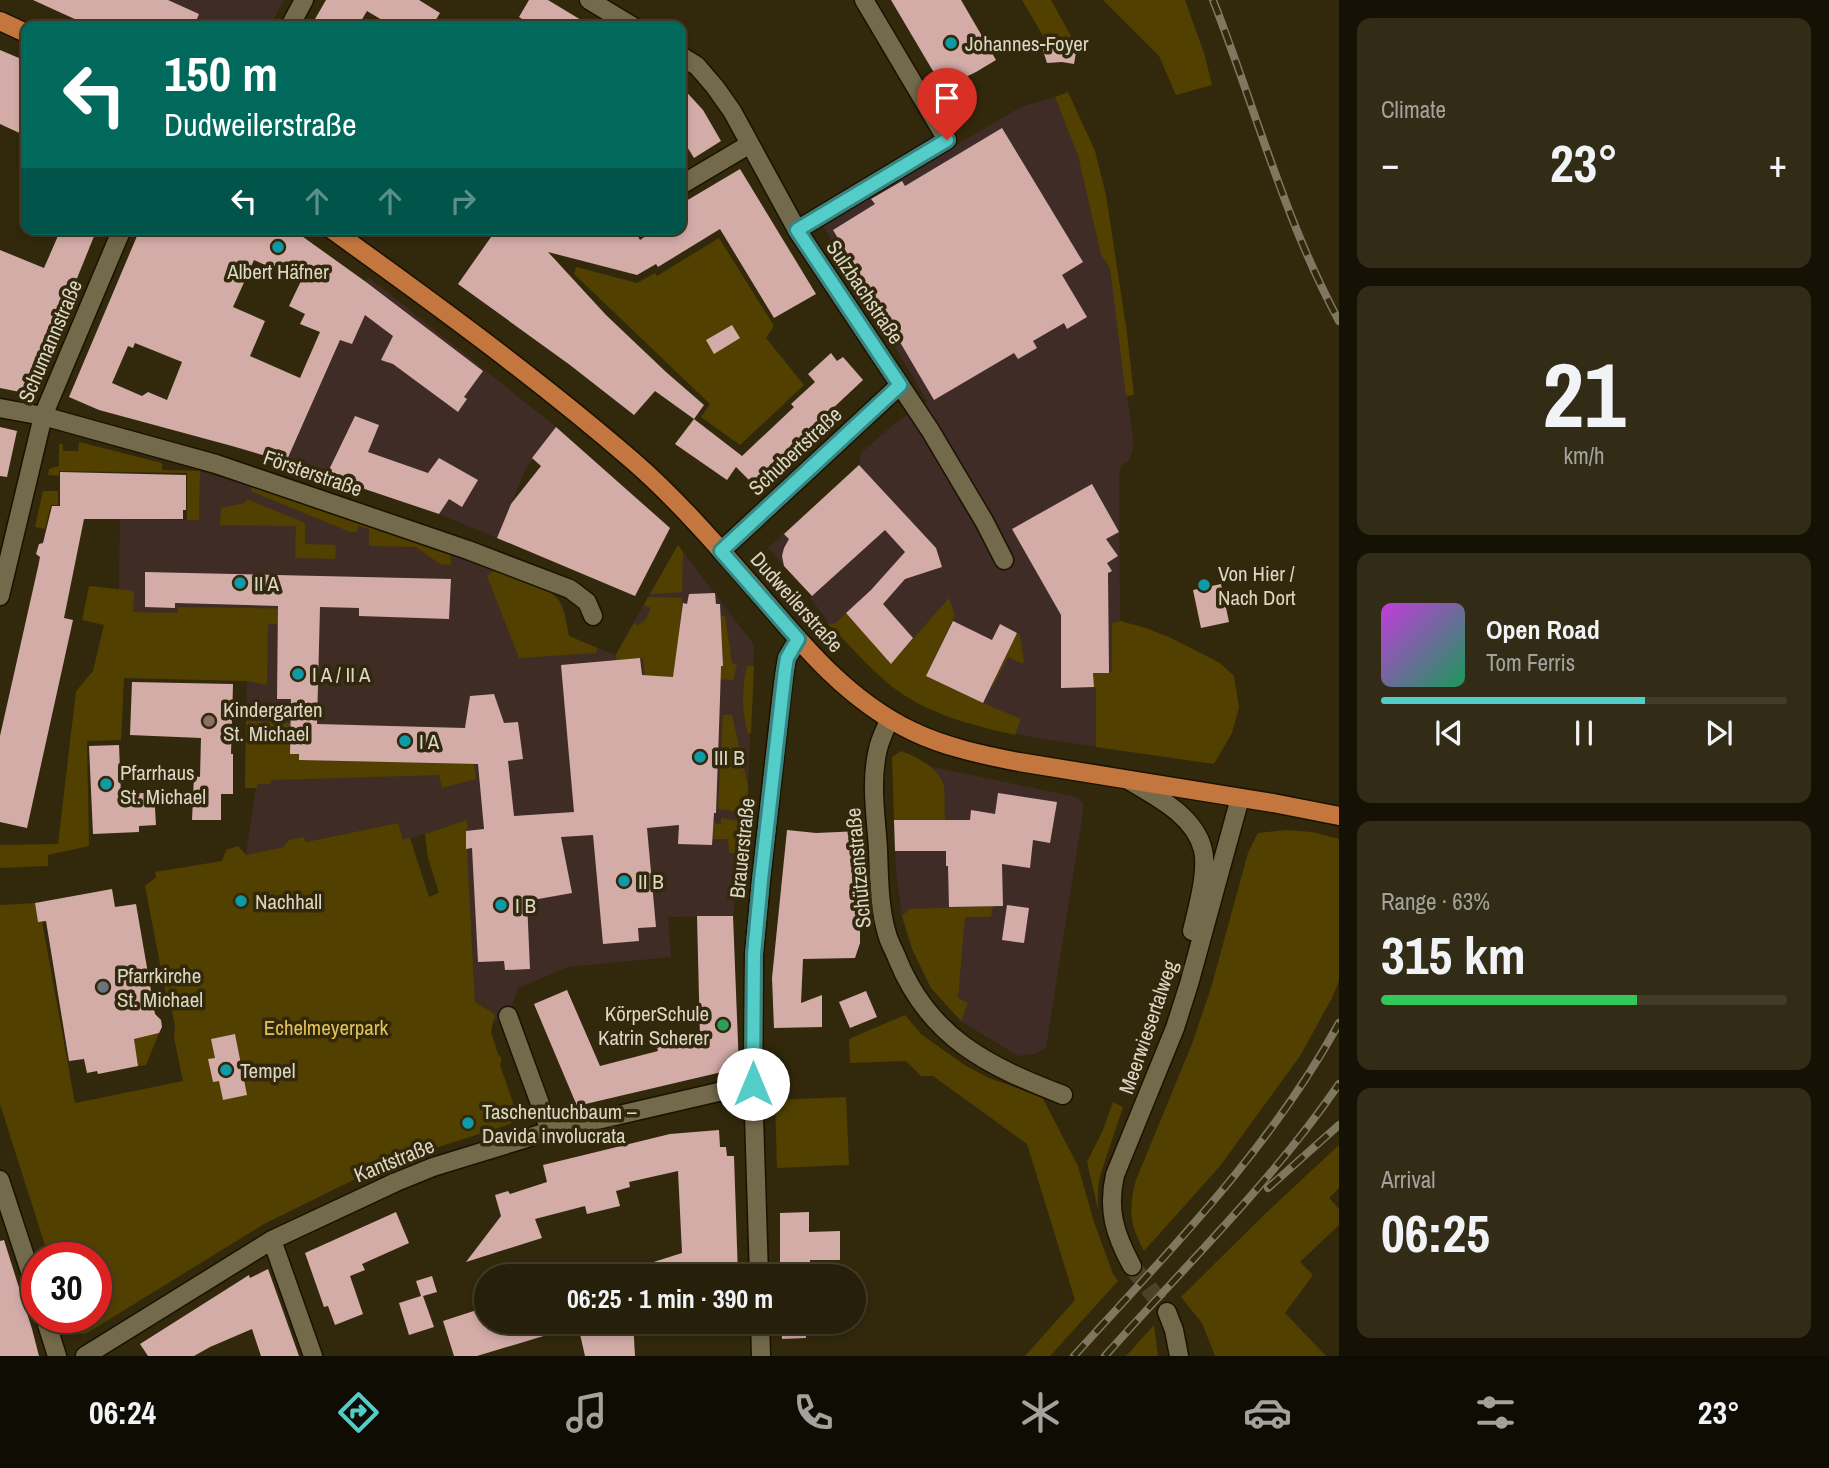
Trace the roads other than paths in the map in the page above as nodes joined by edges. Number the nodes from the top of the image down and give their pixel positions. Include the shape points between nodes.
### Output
1 (304, 0) edge
2 (589, 0) edge
3 (864, 0) edge
4 (0, 21) edge
5 (293, 21) edge
6 (624, 21) edge
7 (21, 31) edge
8 (686, 60) edge
9 (750, 144) junction
10 (686, 182) edge
11 (797, 230) junction
12 (119, 235) edge
13 (339, 235) edge
14 (900, 385) junction
15 (0, 408) edge
16 (43, 416) junction
17 (721, 551) junction
18 (1004, 560) dead end
19 (0, 596) edge
20 (593, 616) dead end
21 (798, 639) junction
22 (890, 719) junction
23 (1130, 780) junction
24 (1240, 798) junction
25 (1339, 816) edge
26 (1189, 984) junction
27 (508, 1016) dead end
28 (753, 1084) junction
29 (1063, 1095) dead end
30 (550, 1132) junction
31 (0, 1180) edge
32 (272, 1240) junction
33 (21, 1244) edge
34 (759, 1264) edge
35 (1132, 1266) tunnel mouth
36 (1167, 1312) tunnel mouth
37 (50, 1333) edge
38 (760, 1334) edge
39 (57, 1356) edge
40 (85, 1356) edge
41 (313, 1356) edge
42 (761, 1356) edge
43 (1180, 1356) edge

1 - 5 street
2 - 6 street
3 - 11 street via 947,140
4 - 7 main road
8 - 9 street, Sulzbachstraße via 715,87
9 - 10 street
9 - 11 street, Sulzbachstraße
11 - 14 street, Sulzbachstraße
12 - 16 street, Schumannstraße
13 - 17 main road, Dudweilerstraße via 587,422 635,462
14 - 17 street, Schubertstraße
14 - 18 street, Sulzbachstraße
15 - 16 street, Försterstraße
16 - 19 street, Schumannstraße
16 - 20 street, Försterstraße via 216,464 468,550 570,589 587,602
17 - 21 main road, Dudweilerstraße
21 - 22 main road, Dudweilerstraße via 842,684
21 - 28 street, Brauerstraße via 785,670 761,880 754,954
22 - 23 main road, Dudweilerstraße via 940,743 985,755
22 - 29 street, Schützenstraße via 878,748 873,778 883,915 906,981 921,1005 961,1045
23 - 24 main road, Dudweilerstraße
23 - 26 street via 1181,815 1203,851 1203,882 1188,954
24 - 25 main road, Dudweilerstraße
24 - 26 street, Meerwiesertalweg
26 - 35 street, Meerwiesertalweg via 1112,1189 1114,1224
27 - 30 street
28 - 30 street, Kantstraße
28 - 34 street, Brauerstraße
30 - 32 street, Kantstraße via 433,1167
31 - 33 street
32 - 40 street, Kantstraße
32 - 41 street
36 - 43 street
37 - 39 street
38 - 42 street

